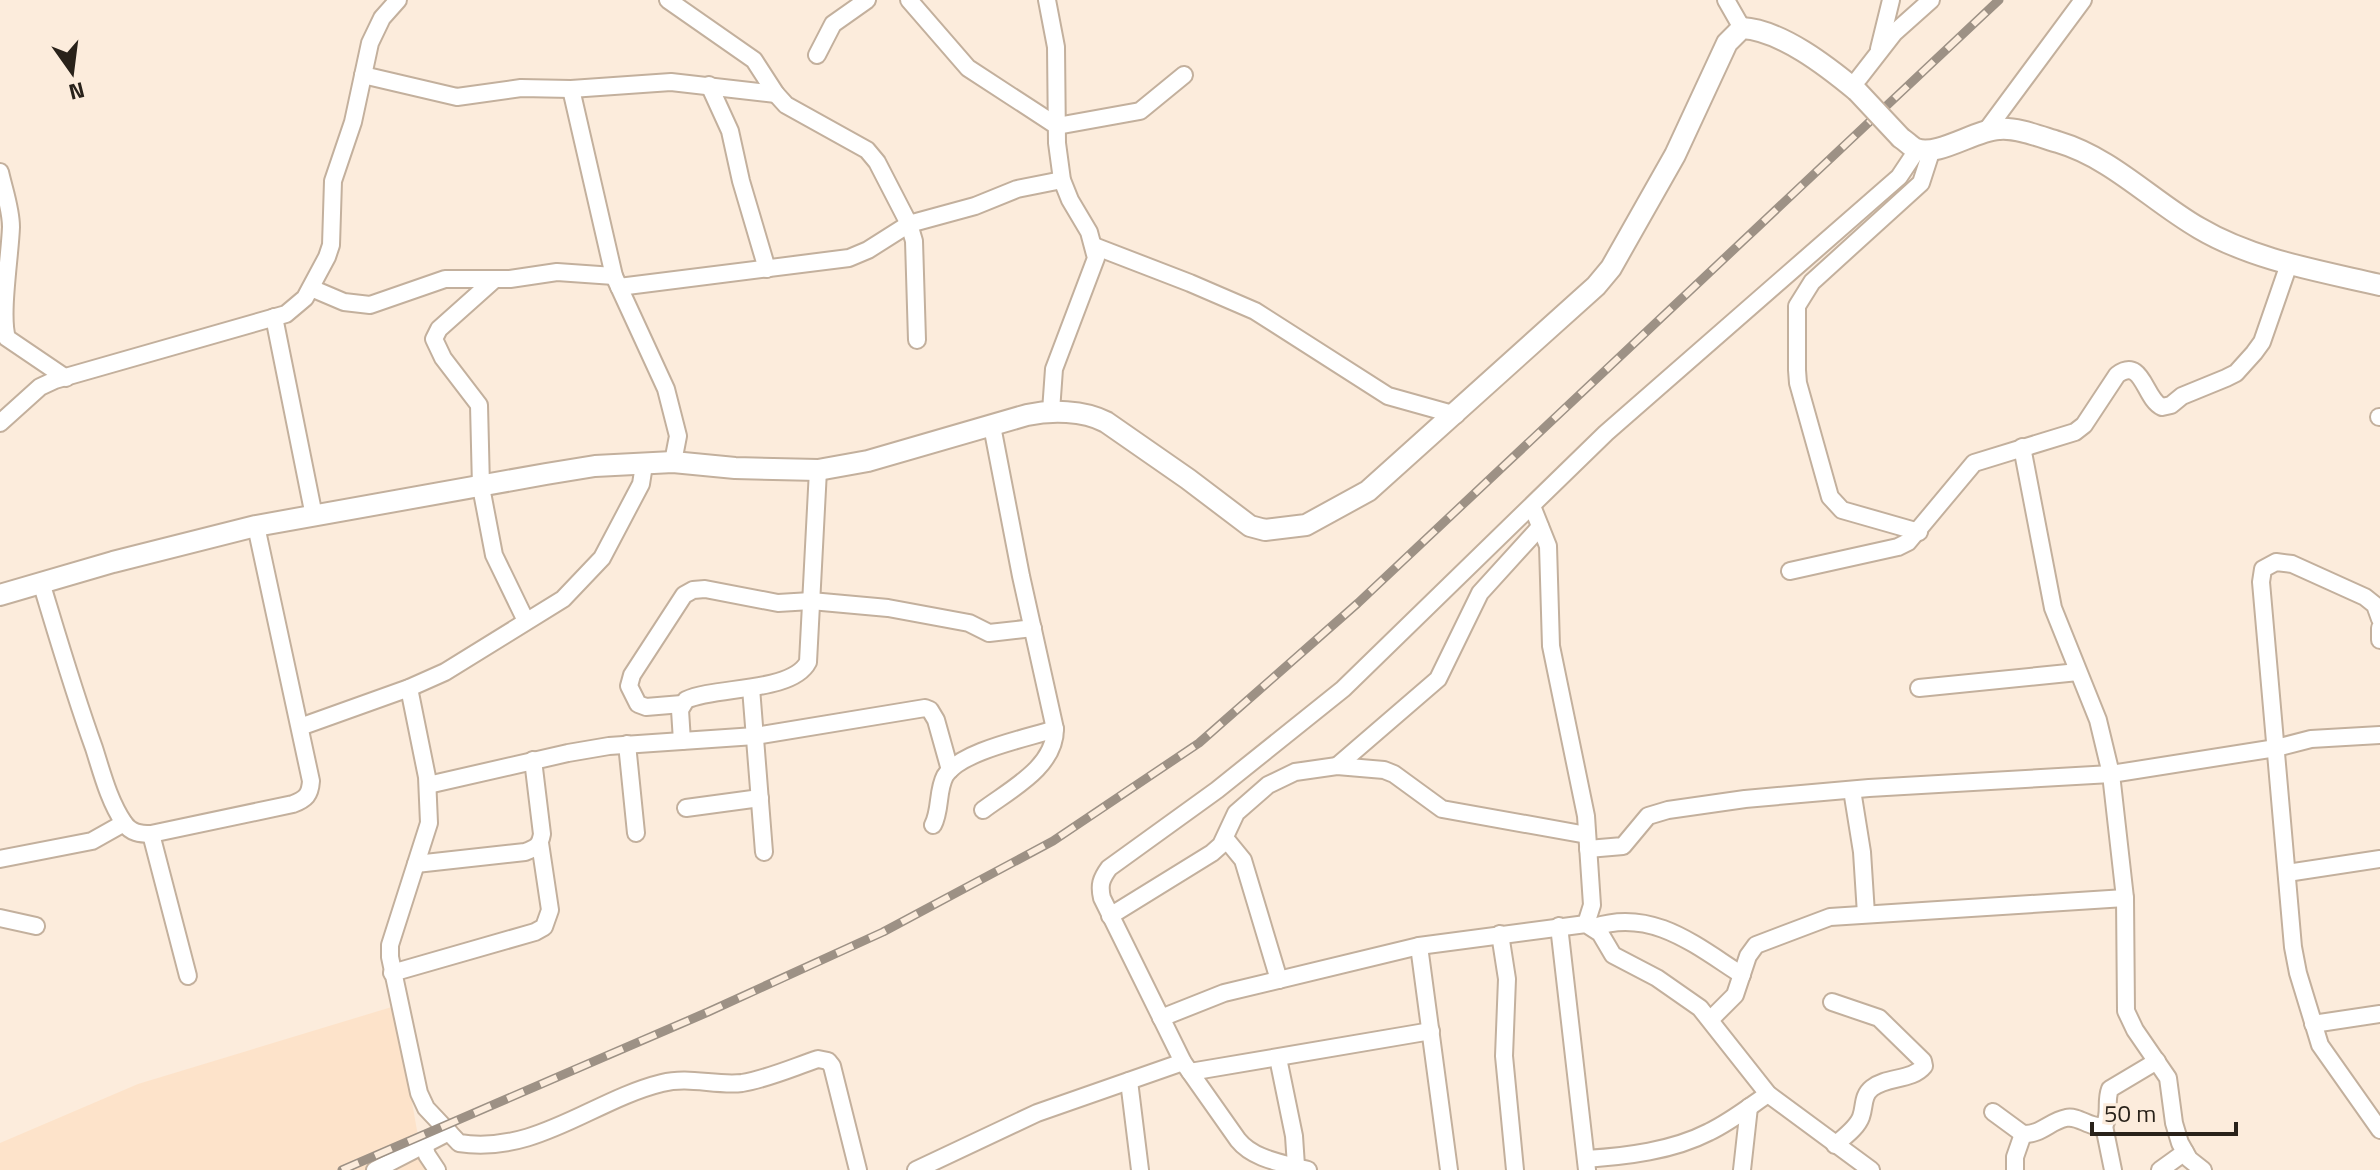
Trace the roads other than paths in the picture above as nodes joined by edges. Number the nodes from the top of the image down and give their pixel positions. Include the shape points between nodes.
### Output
1 (398, 0) edge
2 (668, 0) edge
3 (867, 0) edge
4 (909, 0) edge
5 (1047, 0) edge
6 (1726, 0) edge
7 (1891, 0) edge
8 (1931, 0) edge
9 (2083, 0) edge
10 (1742, 28) junction
11 (1879, 50) junction
12 (817, 55) dead end
13 (363, 75) junction
14 (1184, 75) dead end
15 (709, 85) junction
16 (571, 89) junction
17 (1855, 89) junction
18 (776, 94) junction
19 (1057, 126) junction
20 (1986, 131) junction
21 (1917, 146) junction
22 (0, 172) edge
23 (1062, 180) junction
24 (909, 224) junction
25 (1094, 246) junction
26 (4, 255) edge
27 (2289, 264) junction
28 (767, 269) junction
29 (495, 279) junction
30 (617, 281) junction
31 (2380, 285) edge
32 (311, 288) junction
33 (274, 317) junction
34 (4, 338) edge
35 (917, 340) dead end
36 (66, 378) junction
37 (1051, 411) junction
38 (1456, 415) junction
39 (0, 423) edge
40 (992, 426) junction
41 (2022, 447) junction
42 (673, 462) junction
43 (644, 465) junction
44 (818, 470) junction
45 (481, 487) junction
46 (1532, 506) junction
47 (314, 516) junction
48 (256, 526) junction
49 (1540, 527) junction
50 (1919, 532) junction
51 (1790, 571) dead end
52 (41, 582) junction
53 (0, 595) edge
54 (811, 601) junction
55 (2380, 619) edge
56 (526, 621) junction
57 (1033, 628) junction
58 (2380, 628) edge
59 (2380, 640) edge
60 (2078, 672) junction
61 (409, 688) junction
62 (751, 688) junction
63 (1919, 688) dead end
64 (682, 704) junction
65 (300, 727) junction
66 (1055, 729) junction
67 (2380, 735) edge
68 (755, 736) junction
69 (682, 741) junction
70 (627, 744) junction
71 (2276, 748) junction
72 (533, 760) junction
73 (1337, 766) junction
74 (950, 770) junction
75 (2111, 774) junction
76 (428, 785) junction
77 (1852, 790) junction
78 (760, 798) junction
79 (686, 808) dead end
80 (983, 810) dead end
81 (124, 823) junction
82 (933, 825) dead end
83 (636, 833) dead end
84 (151, 834) junction
85 (1225, 838) junction
86 (1588, 842) junction
87 (540, 843) junction
88 (764, 852) dead end
89 (0, 859) edge
90 (2380, 859) edge
91 (416, 864) junction
92 (2287, 873) junction
93 (2125, 898) junction
94 (1866, 914) junction
95 (1110, 916) junction
96 (0, 918) edge
97 (36, 926) dead end
98 (1559, 926) junction
99 (1590, 926) junction
100 (1500, 934) junction
101 (1419, 946) junction
102 (392, 973) junction
103 (1742, 975) junction
104 (188, 976) dead end
105 (1279, 980) junction
106 (1832, 1002) dead end
107 (2380, 1014) edge
108 (1161, 1018) junction
109 (1711, 1019) junction
110 (2313, 1024) junction
111 (1431, 1031) junction
112 (1278, 1058) junction
113 (2157, 1061) junction
114 (1187, 1067) junction
115 (1129, 1081) junction
116 (1768, 1094) junction
117 (1749, 1107) junction
118 (1993, 1112) dead end
119 (2104, 1126) junction
120 (2380, 1130) edge
121 (449, 1132) junction
122 (2023, 1134) junction
123 (424, 1145) junction
124 (1835, 1145) junction
125 (2185, 1152) junction
126 (1586, 1164) edge
127 (1302, 1168) edge
128 (1866, 1168) edge
129 (375, 1170) edge
130 (437, 1170) edge
131 (858, 1170) edge
132 (916, 1170) edge
133 (1140, 1170) edge
134 (1449, 1170) edge
135 (1515, 1170) edge
136 (1742, 1170) edge
137 (2015, 1170) edge
138 (2113, 1170) edge
139 (2160, 1170) edge
140 (2203, 1170) edge

1 - 13 street via 375,29
2 - 18 street via 754,60
3 - 12 street via 833,24
4 - 19 street via 968,68
5 - 19 street via 1056,47
6 - 10 street
7 - 11 street
8 - 11 street
9 - 20 street
10 - 17 street via 1786,42
10 - 38 street via 1727,43 1682,141 1611,268
11 - 17 street
13 - 16 street via 457,97 521,88
13 - 32 street via 333,181 331,245
14 - 19 street via 1140,111
15 - 16 street via 671,82
15 - 18 street
15 - 28 street via 730,131
16 - 30 street
17 - 21 street, bridge
18 - 24 street via 873,155
19 - 23 street
20 - 21 street
20 - 27 street via 2002,128 2070,146 2134,181 2197,227
21 - 46 street via 1899,177 1640,403
21 - 50 street via 1921,183 1812,282 1801,295 1796,322 1798,383 1830,497 1842,510
22 - 26 street via 10,218
23 - 24 street
23 - 25 street
24 - 28 street via 849,258
24 - 35 street via 916,260
25 - 37 street via 1090,278 1054,369
25 - 38 street via 1255,311 1388,396
26 - 34 street
27 - 31 street
27 - 41 street via 2262,342 2236,373 2162,407 2155,404 2139,373 2123,371 2075,432
28 - 30 street
29 - 30 street via 557,272
29 - 32 street via 445,279 370,305 344,302
29 - 45 street via 434,339 479,405
30 - 42 street via 666,389 678,436
32 - 33 street via 296,308
33 - 36 street
33 - 47 street
34 - 36 street
36 - 39 street via 40,387
37 - 38 street via 1106,422 1250,526 1265,530 1306,525 1359,496
37 - 40 street
40 - 44 street
40 - 57 street
41 - 50 street via 1974,463
41 - 60 street via 2053,608
42 - 43 street
42 - 44 street
43 - 45 street via 595,466
43 - 56 street via 641,484 602,558 563,599
44 - 54 street
45 - 47 street
45 - 56 street via 494,555
46 - 49 street
46 - 95 street via 1334,696 1109,868 1099,888
47 - 48 street
48 - 52 street
48 - 65 street
49 - 73 street via 1480,593 1438,679
49 - 86 street via 1549,558 1551,646
50 - 51 street via 1898,547
52 - 53 street
52 - 81 street via 71,684
54 - 57 street via 888,608 969,623 989,633
54 - 62 street via 805,669
54 - 64 street via 778,603 705,589 684,595 629,686 638,704 646,707
55 - 71 street via 2365,597 2292,564 2276,562 2263,569
56 - 61 street via 445,672
57 - 66 street
58 - 59 street
60 - 63 street
60 - 75 street via 2098,720
61 - 65 street
61 - 76 street
62 - 64 street via 692,697
62 - 68 street
64 - 69 street
65 - 84 street via 311,781 304,800
66 - 74 street via 975,754
66 - 80 street via 1051,753 1036,770
67 - 71 street via 2311,739
68 - 69 street
68 - 74 street via 925,708 936,720
68 - 78 street
69 - 70 street
70 - 72 street
70 - 83 street
71 - 75 street
71 - 92 street
72 - 76 street
72 - 87 street
73 - 85 street via 1280,777 1236,813
73 - 86 street via 1384,770 1442,809
74 - 82 street
75 - 77 street
75 - 93 street
76 - 91 street via 429,823
77 - 86 street via 1668,810 1648,816 1623,846
77 - 94 street
78 - 79 street
78 - 88 street
81 - 84 street via 140,834
81 - 89 street via 92,841
84 - 104 street
85 - 95 street via 1212,853
85 - 105 street via 1243,860
86 - 99 street
87 - 91 street via 525,852
87 - 102 street via 550,910 544,927
90 - 92 street
91 - 102 street via 390,945
92 - 110 street via 2293,947
93 - 94 street
93 - 113 street via 2126,1011
94 - 103 street via 1830,917 1764,940 1752,948
95 - 108 street
96 - 97 street
98 - 99 street
98 - 100 street
98 - 126 street
99 - 103 street via 1632,921 1673,932
99 - 109 street via 1613,955 1674,988
100 - 101 street
100 - 135 street via 1507,979 1504,1056
101 - 105 street
101 - 111 street
102 - 121 street via 421,1101
103 - 109 street via 1735,995
105 - 108 street via 1224,993
106 - 124 street via 1879,1018 1924,1066 1870,1090 1857,1125
107 - 110 street
108 - 114 street
109 - 116 street
110 - 120 street via 2332,1066
111 - 112 street
111 - 134 street
112 - 114 street
112 - 127 street
113 - 119 street via 2110,1089
113 - 125 street via 2168,1078 2176,1132
114 - 115 street
114 - 127 street via 1245,1149
115 - 132 street via 1037,1113
115 - 133 street
116 - 117 street
116 - 124 street
117 - 126 street via 1711,1132 1680,1143
117 - 136 street
118 - 122 street
119 - 122 street via 2065,1118 2040,1132
119 - 138 street
121 - 123 street
121 - 131 street via 468,1144 524,1139 628,1092 682,1080 740,1083 818,1059 828,1061 835,1072
122 - 137 street
123 - 129 street
123 - 130 street
124 - 128 street
125 - 139 street
125 - 140 street

